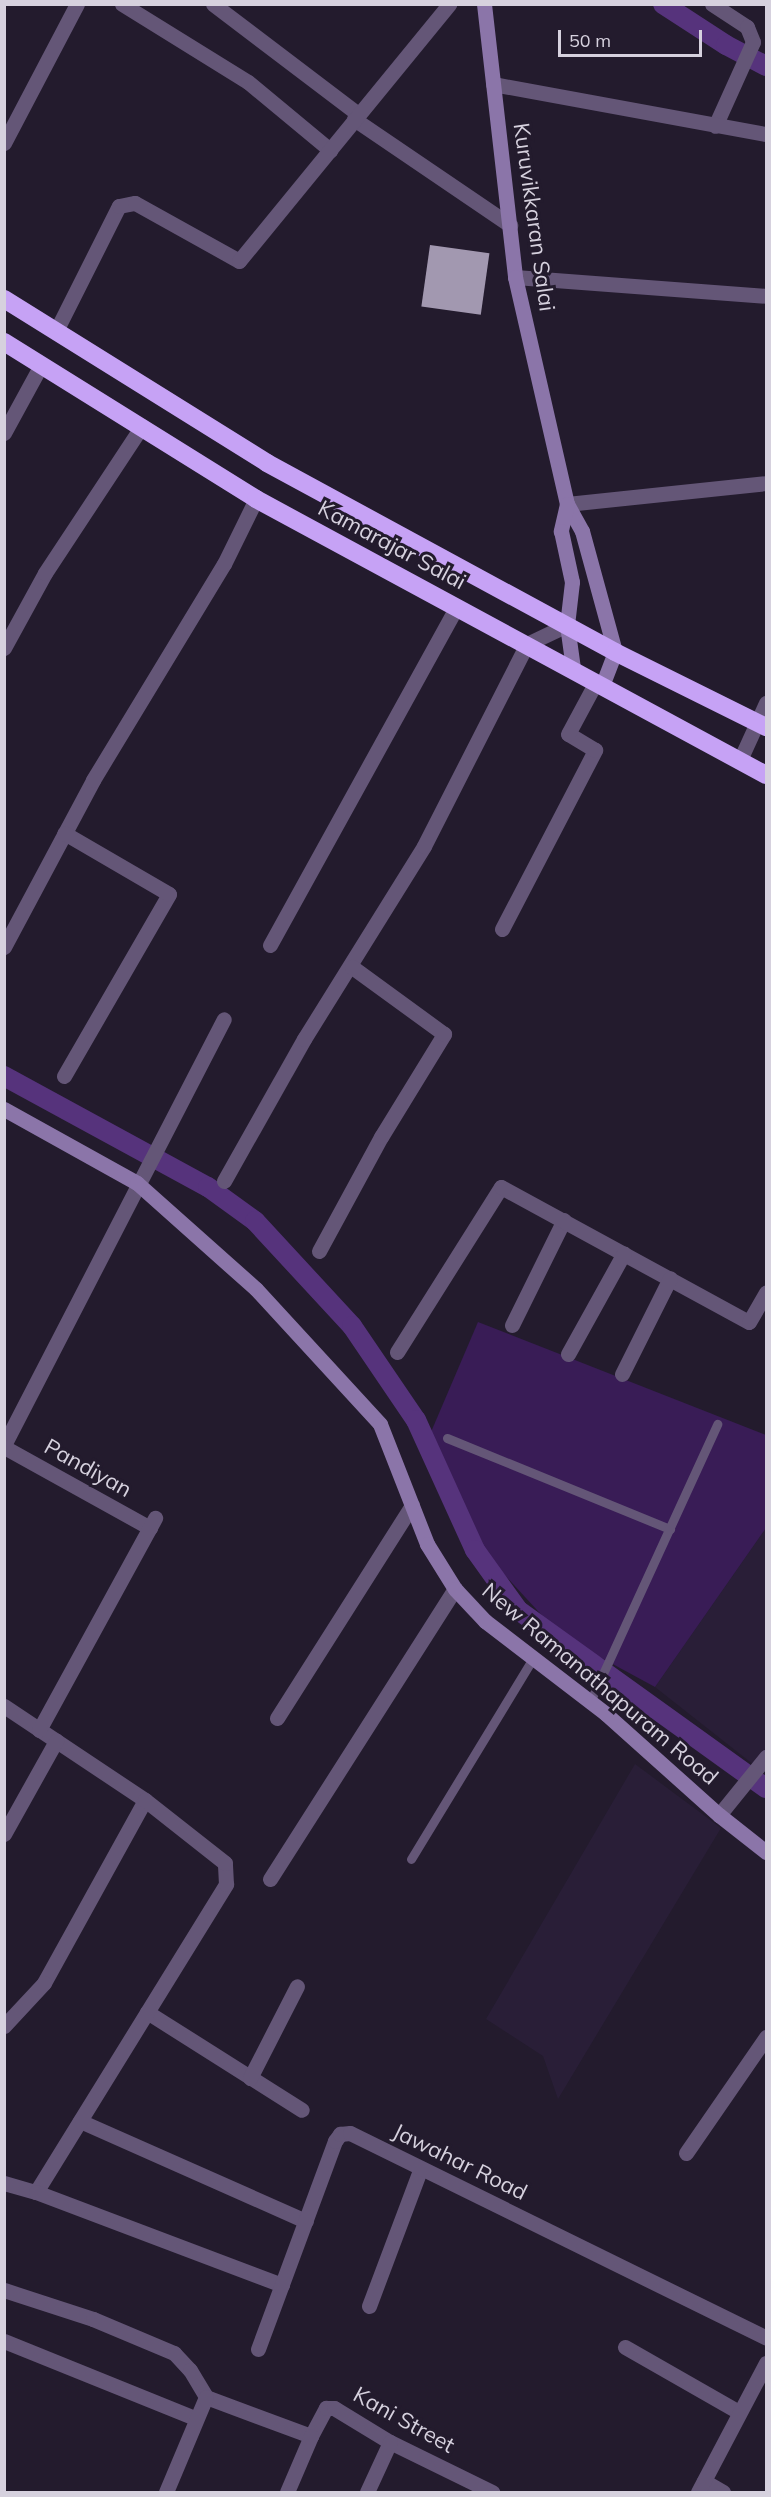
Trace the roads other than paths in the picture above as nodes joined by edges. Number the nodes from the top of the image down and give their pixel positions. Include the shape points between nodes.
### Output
1 (77, 4) edge
2 (122, 4) edge
3 (213, 4) edge
4 (449, 4) edge
5 (484, 4) edge
6 (712, 4) edge
7 (494, 84) junction
8 (356, 117) junction
9 (715, 126) junction
10 (766, 134) edge
11 (4, 143) edge
12 (330, 150) junction
13 (510, 225) junction
14 (515, 277) junction
15 (766, 296) edge
16 (4, 299) edge
17 (56, 331) junction
18 (4, 342) edge
19 (41, 365) junction
20 (142, 426) junction
21 (4, 433) edge
22 (766, 483) edge
23 (256, 499) junction
24 (567, 504) junction
25 (457, 606) junction
26 (567, 626) junction
27 (527, 644) junction
28 (4, 648) edge
29 (615, 652) junction
30 (573, 668) junction
31 (599, 684) junction
32 (766, 703) edge
33 (762, 725) edge
34 (740, 760) junction
35 (766, 775) edge
36 (64, 833) junction
37 (502, 929) dead end
38 (270, 945) dead end
39 (4, 947) edge
40 (352, 967) junction
41 (224, 1019) dead end
42 (64, 1076) dead end
43 (4, 1109) edge
44 (224, 1181) dead end
45 (137, 1183) junction
46 (564, 1221) junction
47 (319, 1251) dead end
48 (624, 1253) junction
49 (670, 1278) junction
50 (766, 1293) edge
51 (512, 1325) dead end
52 (397, 1352) dead end
53 (568, 1354) dead end
54 (621, 1374) dead end
55 (717, 1424) dead end
56 (447, 1438) dead end
57 (4, 1446) edge
58 (412, 1505) junction
59 (670, 1529) junction
60 (455, 1589) junction
61 (533, 1658) junction
62 (590, 1702) junction
63 (4, 1706) edge
64 (277, 1718) dead end
65 (39, 1730) junction
66 (56, 1741) junction
67 (766, 1757) edge
68 (145, 1800) junction
69 (719, 1815) junction
70 (4, 1834) edge
71 (766, 1852) edge
72 (411, 1859) dead end
73 (270, 1879) dead end
74 (297, 1986) dead end
75 (147, 2012) junction
76 (4, 2026) edge
77 (766, 2037) edge
78 (250, 2078) junction
79 (302, 2110) dead end
80 (80, 2121) junction
81 (686, 2153) dead end
82 (421, 2168) junction
83 (4, 2183) edge
84 (36, 2192) junction
85 (306, 2221) junction
86 (282, 2285) junction
87 (4, 2290) edge
88 (369, 2306) dead end
89 (766, 2338) edge
90 (4, 2341) edge
91 (625, 2347) dead end
92 (258, 2349) dead end
93 (766, 2363) edge
94 (206, 2397) junction
95 (739, 2412) junction
96 (195, 2418) junction
97 (311, 2436) junction
98 (390, 2442) junction
99 (701, 2487) edge
100 (166, 2493) edge
101 (287, 2493) edge
102 (367, 2493) edge
103 (492, 2493) edge
104 (723, 2493) edge

1 - 11 street
2 - 12 street via 248,82
3 - 8 street
4 - 8 street
5 - 7 main road, Kuruvikkaran Salai
6 - 9 street via 747,27 753,42
7 - 9 street
7 - 13 main road, Kuruvikkaran Salai
8 - 12 street
8 - 13 street
9 - 10 street
12 - 17 street via 239,261 135,203 118,206
13 - 14 main road, Kuruvikkaran Salai
14 - 15 street
14 - 24 main road, Kuruvikkaran Salai
16 - 17 highway, Kamarajar Salai
17 - 26 highway, Kamarajar Salai via 267,463
18 - 19 highway, Kamarajar Salai
19 - 20 highway, Kamarajar Salai
19 - 21 street
20 - 23 highway, Kamarajar Salai
20 - 28 street via 45,573
22 - 24 street
23 - 25 highway, Kamarajar Salai
23 - 36 street via 224,564
24 - 26 main road, Kuruvikkaran Salai via 561,531 572,582
24 - 29 main road, Kuruvikkaran Salai via 582,531
25 - 27 highway, Kamarajar Salai
25 - 38 street
26 - 27 street
26 - 29 highway, Kamarajar Salai
26 - 30 main road, Kuruvikkaran Salai
27 - 30 highway, Kamarajar Salai
27 - 40 street via 424,846
29 - 31 main road
29 - 33 highway, Kamarajar Salai
30 - 31 highway, Kamarajar Salai
31 - 34 highway, Kamarajar Salai
31 - 37 street via 568,734 595,750
32 - 33 street
33 - 34 street
34 - 35 highway, Kamarajar Salai
36 - 39 street
36 - 42 street via 169,894
40 - 44 street via 304,1039
40 - 47 street via 444,1034 381,1137
41 - 45 street
43 - 45 main road, New Ramanathapuram Road
45 - 57 street
45 - 58 main road, New Ramanathapuram Road via 256,1289 380,1424
46 - 48 street
46 - 51 street
46 - 52 street via 501,1187
48 - 49 street
48 - 53 street
49 - 50 street via 749,1322
49 - 54 street
55 - 59 lane
56 - 59 lane
57 - 65 street, Pandiyan via 153,1523
58 - 60 main road, New Ramanathapuram Road via 428,1544
58 - 64 street
59 - 62 lane
60 - 61 main road, New Ramanathapuram Road via 485,1621
60 - 73 street
61 - 62 main road, New Ramanathapuram Road
61 - 72 lane
62 - 69 main road, New Ramanathapuram Road
63 - 65 street
65 - 66 street
66 - 68 street
66 - 70 street
67 - 69 street
68 - 75 street via 228,1869 226,1884
68 - 76 street via 44,1983
69 - 71 main road, New Ramanathapuram Road
74 - 78 street
75 - 78 street
75 - 80 street
77 - 81 street
78 - 79 street
80 - 84 street
80 - 85 street
82 - 85 street, Jawahar Road via 350,2133 340,2134
82 - 88 street
82 - 89 street, Jawahar Road
83 - 84 street
84 - 86 street
85 - 86 street, Jawahar Road
86 - 92 street, Jawahar Road
87 - 94 street via 93,2319 174,2353
90 - 96 street
91 - 95 street
93 - 95 street
94 - 96 street
94 - 97 street
95 - 99 street
96 - 100 street
97 - 98 street, Kani Street via 326,2408 334,2408
97 - 101 street
98 - 102 street
98 - 103 street, Kani Street
99 - 104 street

